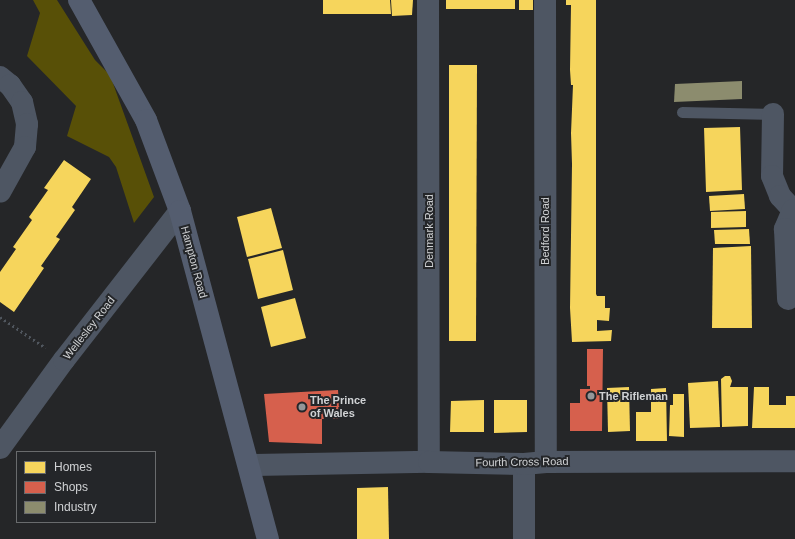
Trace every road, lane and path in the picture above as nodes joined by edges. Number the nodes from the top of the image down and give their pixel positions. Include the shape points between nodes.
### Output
1 (79, 0) edge
2 (428, 0) edge
3 (544, 0) edge
4 (0, 77) edge
5 (682, 112) dead end
6 (773, 114) joint
7 (0, 192) edge
8 (794, 209) edge
9 (180, 211) junction
10 (788, 299) dead end
11 (0, 317) edge
12 (64, 360) junction
13 (0, 448) edge
14 (795, 461) edge
15 (429, 462) junction
16 (546, 462) junction
17 (524, 464) junction
18 (249, 465) junction
19 (268, 539) edge
20 (524, 539) edge

1 - 9 main road, Hampton Road via 146,120
2 - 15 street, Denmark Road
3 - 16 street, Bedford Road
4 - 7 street via 10,85 22,102 27,124 25,147
5 - 6 lane
6 - 8 street via 772,176 780,196
8 - 10 street via 785,229
9 - 12 street, Wellesley Road
9 - 18 main road, Hampton Road
11 - 12 path
12 - 13 street, Wellesley Road
14 - 16 street, Fourth Cross Road
15 - 17 street, Fourth Cross Road
15 - 18 street, Fourth Cross Road
16 - 17 street, Fourth Cross Road
17 - 20 street
18 - 19 main road, Hampton Road

